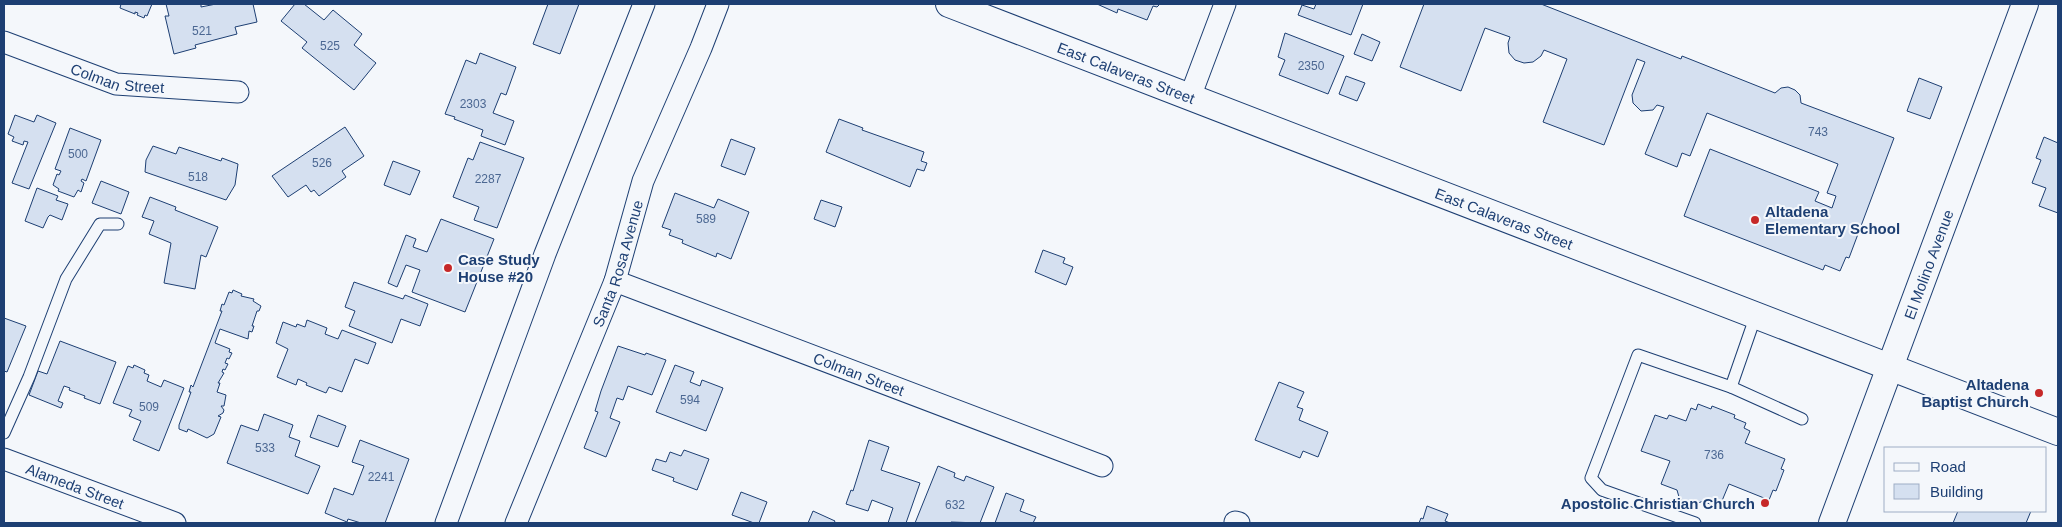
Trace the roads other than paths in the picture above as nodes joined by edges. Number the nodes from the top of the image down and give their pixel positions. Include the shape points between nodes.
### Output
1 (644, 4) edge
2 (718, 4) edge
3 (949, 4) edge
4 (1225, 4) edge
5 (2024, 4) edge
6 (4, 42) edge
7 (238, 92) dead end
8 (1190, 97) junction
9 (118, 224) dead end
10 (615, 281) junction
11 (1756, 315) junction
12 (1889, 366) junction
13 (1731, 387) junction
14 (1802, 419) dead end
15 (2058, 432) edge
16 (4, 433) edge
17 (4, 459) edge
18 (1102, 466) dead end
19 (175, 523) edge
20 (446, 523) edge
21 (516, 523) edge
22 (1695, 523) edge
23 (1832, 523) edge

1 - 20 street via 545,254
2 - 10 street, Santa Rosa Avenue via 643,181
3 - 8 street, East Calaveras Street
4 - 8 street
5 - 12 street, El Molino Avenue
6 - 7 street, Colman Street via 116,84
8 - 11 street, East Calaveras Street
9 - 16 lane via 100,224 66,279
10 - 18 street, Colman Street
10 - 21 street, Santa Rosa Avenue
11 - 12 street, East Calaveras Street
11 - 13 lane
12 - 15 street, East Calaveras Street
12 - 23 street, El Molino Avenue
13 - 14 lane
13 - 22 lane via 1638,355 1591,478 1602,490
17 - 19 street, Alameda Street

